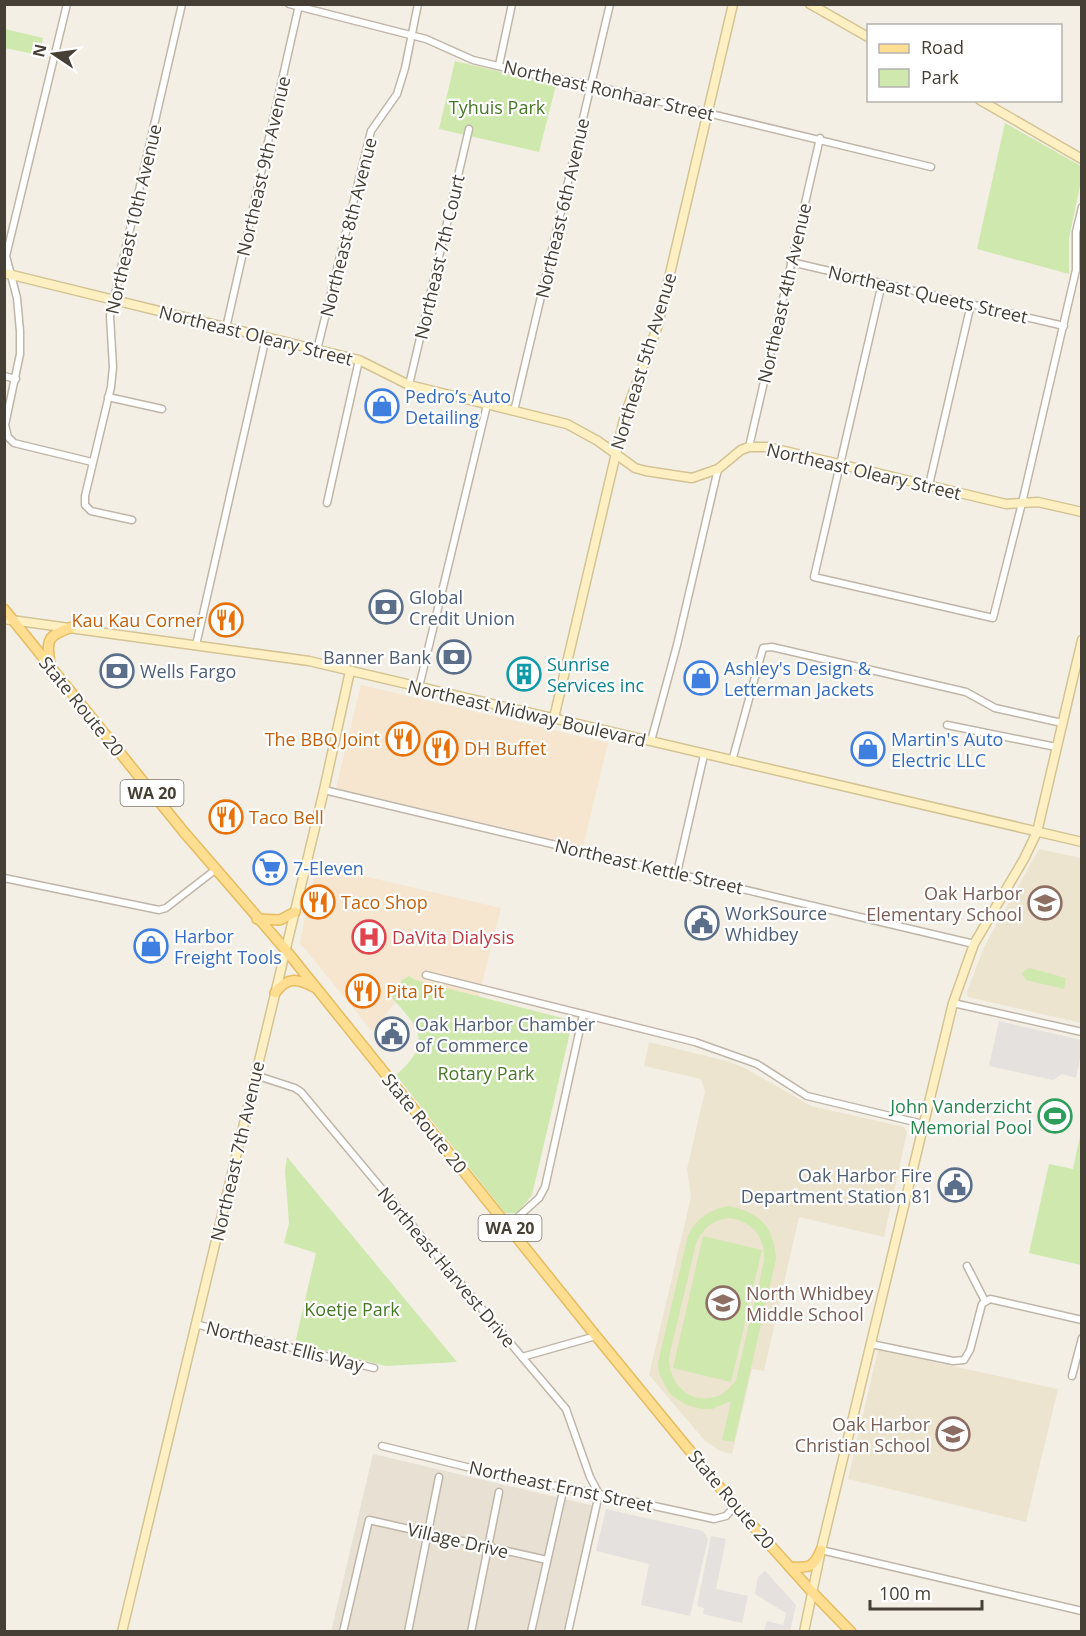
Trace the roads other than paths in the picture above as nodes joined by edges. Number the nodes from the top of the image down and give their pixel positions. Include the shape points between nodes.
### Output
1 (67, 4) edge
2 (182, 4) edge
3 (289, 4) edge
4 (418, 4) edge
5 (512, 4) edge
6 (610, 4) edge
7 (733, 4) edge
8 (810, 4) edge
9 (299, 6) edge
10 (411, 35) junction
11 (867, 36) edge
12 (498, 65) junction
13 (591, 85) junction
14 (983, 102) edge
15 (709, 113) junction
16 (469, 129) dead end
17 (820, 138) junction
18 (1082, 159) edge
19 (931, 167) dead end
20 (1082, 207) edge
21 (791, 262) junction
22 (7, 274) edge
23 (882, 283) junction
24 (114, 300) junction
25 (971, 304) junction
26 (1064, 326) junction
27 (226, 328) junction
28 (266, 337) junction
29 (317, 350) junction
30 (359, 360) junction
31 (4, 376) edge
32 (16, 379) junction
33 (409, 385) junction
34 (108, 397) junction
35 (487, 405) junction
36 (162, 409) dead end
37 (514, 411) junction
38 (749, 447) junction
39 (615, 454) junction
40 (92, 462) junction
41 (839, 464) junction
42 (717, 469) junction
43 (929, 486) junction
44 (327, 503) dead end
45 (1022, 503) junction
46 (1082, 512) edge
47 (132, 520) dead end
48 (4, 609) edge
49 (9, 620) edge
50 (72, 627) junction
51 (1082, 640) edge
52 (196, 645) junction
53 (50, 666) junction
54 (350, 671) junction
55 (419, 687) junction
56 (554, 718) junction
57 (1062, 723) junction
58 (947, 725) dead end
59 (651, 741) junction
60 (1056, 747) junction
61 (704, 754) junction
62 (732, 761) junction
63 (324, 790) junction
64 (1036, 832) junction
65 (1082, 842) edge
66 (215, 870) junction
67 (677, 873) junction
68 (4, 878) edge
69 (295, 912) junction
70 (257, 919) junction
71 (974, 944) junction
72 (285, 950) junction
73 (426, 975) dead end
74 (317, 989) junction
75 (275, 993) junction
76 (953, 1003) junction
77 (583, 1015) junction
78 (1082, 1032) edge
79 (255, 1075) junction
80 (923, 1124) junction
81 (507, 1226) junction
82 (967, 1266) dead end
83 (985, 1300) junction
84 (1082, 1320) edge
85 (195, 1324) junction
86 (596, 1336) junction
87 (1082, 1338) edge
88 (871, 1344) junction
89 (522, 1357) junction
90 (374, 1368) dead end
91 (1072, 1376) dead end
92 (382, 1446) dead end
93 (439, 1477) dead end
94 (564, 1487) junction
95 (499, 1492) dead end
96 (599, 1494) junction
97 (735, 1506) junction
98 (428, 1533) junction
99 (488, 1547) junction
100 (821, 1550) junction
101 (547, 1560) junction
102 (790, 1567) junction
103 (813, 1593) junction
104 (1082, 1611) edge
105 (122, 1632) edge
106 (343, 1632) edge
107 (408, 1632) edge
108 (471, 1632) edge
109 (531, 1632) edge
110 (568, 1632) edge
111 (804, 1632) edge
112 (851, 1632) edge

1 - 22 street via 6,256
2 - 24 street, Northeast 10th Avenue
3 - 9 street, Northeast Ronhaar Street
4 - 10 street, Northeast 8th Avenue
5 - 12 street
6 - 13 street, Northeast 6th Avenue
7 - 15 street, Northeast 5th Avenue
8 - 11 street
9 - 10 street, Northeast Ronhaar Street
9 - 27 street, Northeast 9th Avenue
10 - 12 street, Northeast Ronhaar Street via 439,43 473,60
10 - 29 street, Northeast 8th Avenue via 397,94 371,131
12 - 13 street, Northeast Ronhaar Street
13 - 15 street, Northeast Ronhaar Street
13 - 37 street, Northeast 6th Avenue
14 - 18 street
15 - 17 street, Northeast Ronhaar Street
15 - 39 street, Northeast 5th Avenue via 658,325
16 - 33 street, Northeast 7th Court
17 - 19 street, Northeast Ronhaar Street
17 - 21 street, Northeast 4th Avenue
20 - 26 street via 1076,232 1076,270
21 - 23 street, Northeast Queets Street
21 - 38 street, Northeast 4th Avenue
22 - 24 street, Northeast Oleary Street
22 - 32 street via 17,298 20,331
23 - 25 street, Northeast Queets Street
23 - 41 street
24 - 27 street, Northeast Oleary Street
24 - 34 street, Northeast 10th Avenue via 110,330 113,367
25 - 26 street, Northeast Queets Street
25 - 43 street
26 - 45 street
27 - 28 street, Northeast Oleary Street
28 - 29 street, Northeast Oleary Street
28 - 52 street
29 - 30 street, Northeast Oleary Street
30 - 33 street, Northeast Oleary Street
30 - 44 street
31 - 32 street
32 - 40 street via 5,425 8,437 15,443
33 - 35 street, Northeast Oleary Street
34 - 36 street
34 - 40 street, Northeast 10th Avenue
35 - 37 street, Northeast Oleary Street
35 - 55 street
37 - 39 street, Northeast Oleary Street via 567,424
38 - 41 street, Northeast Oleary Street via 768,447
38 - 42 street, Northeast Oleary Street
39 - 42 street, Northeast Oleary Street via 635,468 673,477 692,478
39 - 56 street, Northeast 5th Avenue
40 - 47 street, Northeast 10th Avenue via 85,505 91,512
41 - 43 street, Northeast Oleary Street
41 - 45 street via 814,577 993,618
42 - 59 street
43 - 45 street, Northeast Oleary Street via 1006,504
45 - 46 street, Northeast Oleary Street via 1038,502
48 - 49 main road, State Route 20 / WA 20
49 - 50 street, Northeast Midway Boulevard
49 - 53 main road, State Route 20 / WA 20
50 - 52 street, Northeast Midway Boulevard
50 - 53 main road via 48,640
51 - 57 street
52 - 54 street, Northeast Midway Boulevard via 309,661
53 - 66 main road, State Route 20 / WA 20
54 - 55 street, Northeast Midway Boulevard
54 - 63 street, Northeast 7th Avenue
55 - 56 street, Northeast Midway Boulevard
56 - 59 street, Northeast Midway Boulevard
57 - 60 street
57 - 62 street via 995,708 966,692 763,648
58 - 60 street
59 - 61 street, Northeast Midway Boulevard
60 - 64 street
61 - 62 street, Northeast Midway Boulevard
61 - 67 street
62 - 64 street, Northeast Midway Boulevard
63 - 67 street, Northeast Kettle Street
63 - 69 street, Northeast 7th Avenue
64 - 65 street, Northeast Midway Boulevard
64 - 71 street
66 - 68 street via 159,910
66 - 70 main road, State Route 20 / WA 20
67 - 71 street, Northeast Kettle Street
69 - 70 main road via 280,920
69 - 72 street, Northeast 7th Avenue
70 - 72 main road, State Route 20 / WA 20
71 - 76 street
72 - 74 main road, State Route 20 / WA 20
72 - 75 street, Northeast 7th Avenue
73 - 77 street
74 - 75 main road via 291,980
74 - 81 main road, State Route 20 / WA 20
75 - 79 street, Northeast 7th Avenue
76 - 78 street
76 - 80 street
77 - 80 street via 724,1051 757,1064 813,1098
77 - 81 street via 545,1187 539,1198
79 - 85 street, Northeast 7th Avenue
79 - 89 street, Northeast Harvest Drive via 301,1092
80 - 88 street
81 - 86 main road, State Route 20 / WA 20
82 - 83 street
83 - 84 street
83 - 88 street via 964,1359 953,1361
85 - 90 street, Northeast Ellis Way
85 - 105 street, Northeast 7th Avenue
86 - 89 street
86 - 97 main road, State Route 20 / WA 20
87 - 91 street
88 - 100 street
89 - 96 street, Northeast Harvest Drive via 566,1408
92 - 94 street, Northeast Ernst Street
93 - 98 street
94 - 96 street, Northeast Ernst Street
94 - 101 street
95 - 99 street
96 - 97 street, Northeast Ernst Street via 714,1520 721,1519
96 - 110 street
97 - 102 main road, State Route 20 / WA 20
98 - 99 street, Village Drive
98 - 106 street, Village Drive via 369,1520
98 - 107 street
99 - 101 street, Village Drive
99 - 108 street
100 - 102 main road via 813,1565
100 - 103 street
100 - 104 street
101 - 109 street
102 - 103 main road, State Route 20 / WA 20
103 - 111 street
103 - 112 main road, State Route 20 / WA 20

